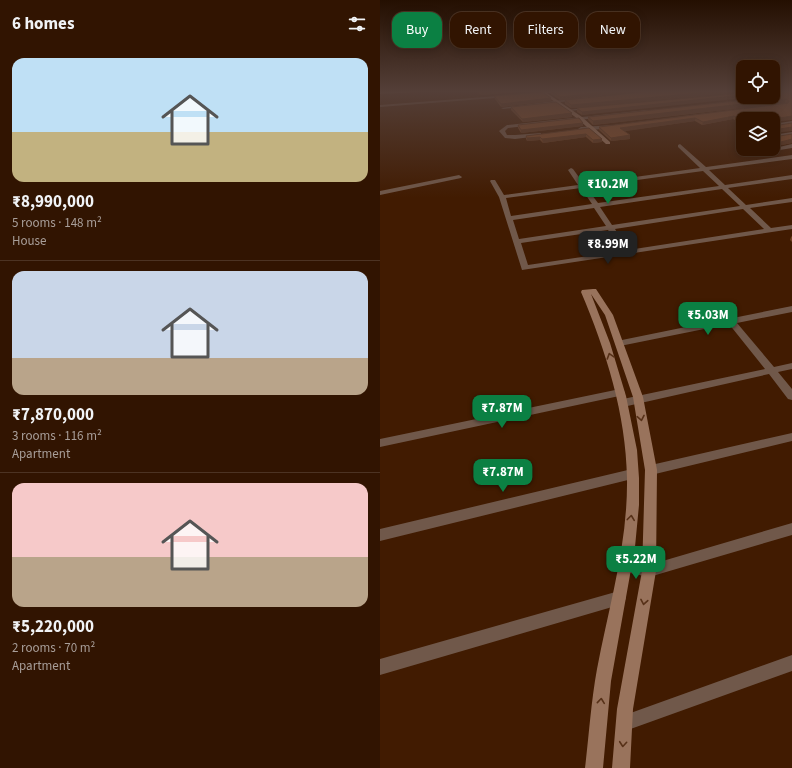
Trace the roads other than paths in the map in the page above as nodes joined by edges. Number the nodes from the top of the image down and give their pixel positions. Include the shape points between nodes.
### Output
1 (508, 127) edge
2 (602, 127) edge
3 (590, 128) junction
4 (575, 130) edge
5 (545, 134) edge
6 (792, 134) edge
7 (780, 136) edge
8 (608, 143) dead end
9 (680, 146) dead end
10 (792, 146) edge
11 (780, 147) edge
12 (792, 157) edge
13 (703, 169) junction
14 (572, 170) dead end
15 (459, 177) dead end
16 (792, 177) edge
17 (494, 181) dead end
18 (583, 186) junction
19 (723, 187) junction
20 (380, 193) edge
21 (502, 197) junction
22 (792, 200) edge
23 (596, 205) junction
24 (744, 207) junction
25 (509, 218) junction
26 (610, 227) junction
27 (792, 227) edge
28 (770, 231) junction
29 (516, 242) junction
30 (626, 252) junction
31 (792, 309) edge
32 (729, 319) junction
33 (620, 343) junction
34 (792, 366) edge
35 (771, 370) junction
36 (792, 396) edge
37 (621, 398) junction
38 (638, 400) junction
39 (792, 436) edge
40 (380, 443) edge
41 (652, 470) junction
42 (632, 474) junction
43 (792, 529) edge
44 (380, 535) edge
45 (626, 567) junction
46 (649, 571) junction
47 (619, 598) junction
48 (792, 663) edge
49 (380, 667) edge
50 (625, 723) junction
51 (594, 768) edge
52 (621, 768) edge

1 - 5 street via 502,131 505,136
2 - 3 street
3 - 4 street
3 - 8 street
6 - 7 street
9 - 13 street
10 - 11 street
12 - 13 street
13 - 18 street
13 - 19 street
14 - 18 street
15 - 20 street
16 - 19 street
17 - 21 street
18 - 21 street
18 - 23 street
19 - 23 street
19 - 24 street
21 - 25 street
22 - 24 street
23 - 25 street
23 - 26 street
24 - 26 street
24 - 28 street
25 - 29 street
26 - 29 street
26 - 30 street
27 - 28 street
28 - 30 street
29 - 30 street via 525,268
31 - 32 street
32 - 33 street
32 - 35 street
37 -> 33 street via 611,356 585,292 593,291 609,315
33 - 38 street
34 - 35 street
35 - 36 street
35 - 38 street
37 - 38 street
37 - 40 street
37 - 42 street via 631,447
38 -> 41 street
39 - 41 street
41 - 46 street
42 - 44 street
45 -> 42 street via 633,505
43 - 46 street
45 - 46 street
45 - 47 street
46 -> 50 street via 625,709
47 - 49 street
51 -> 47 street via 604,671
48 - 50 street
50 -> 52 street

